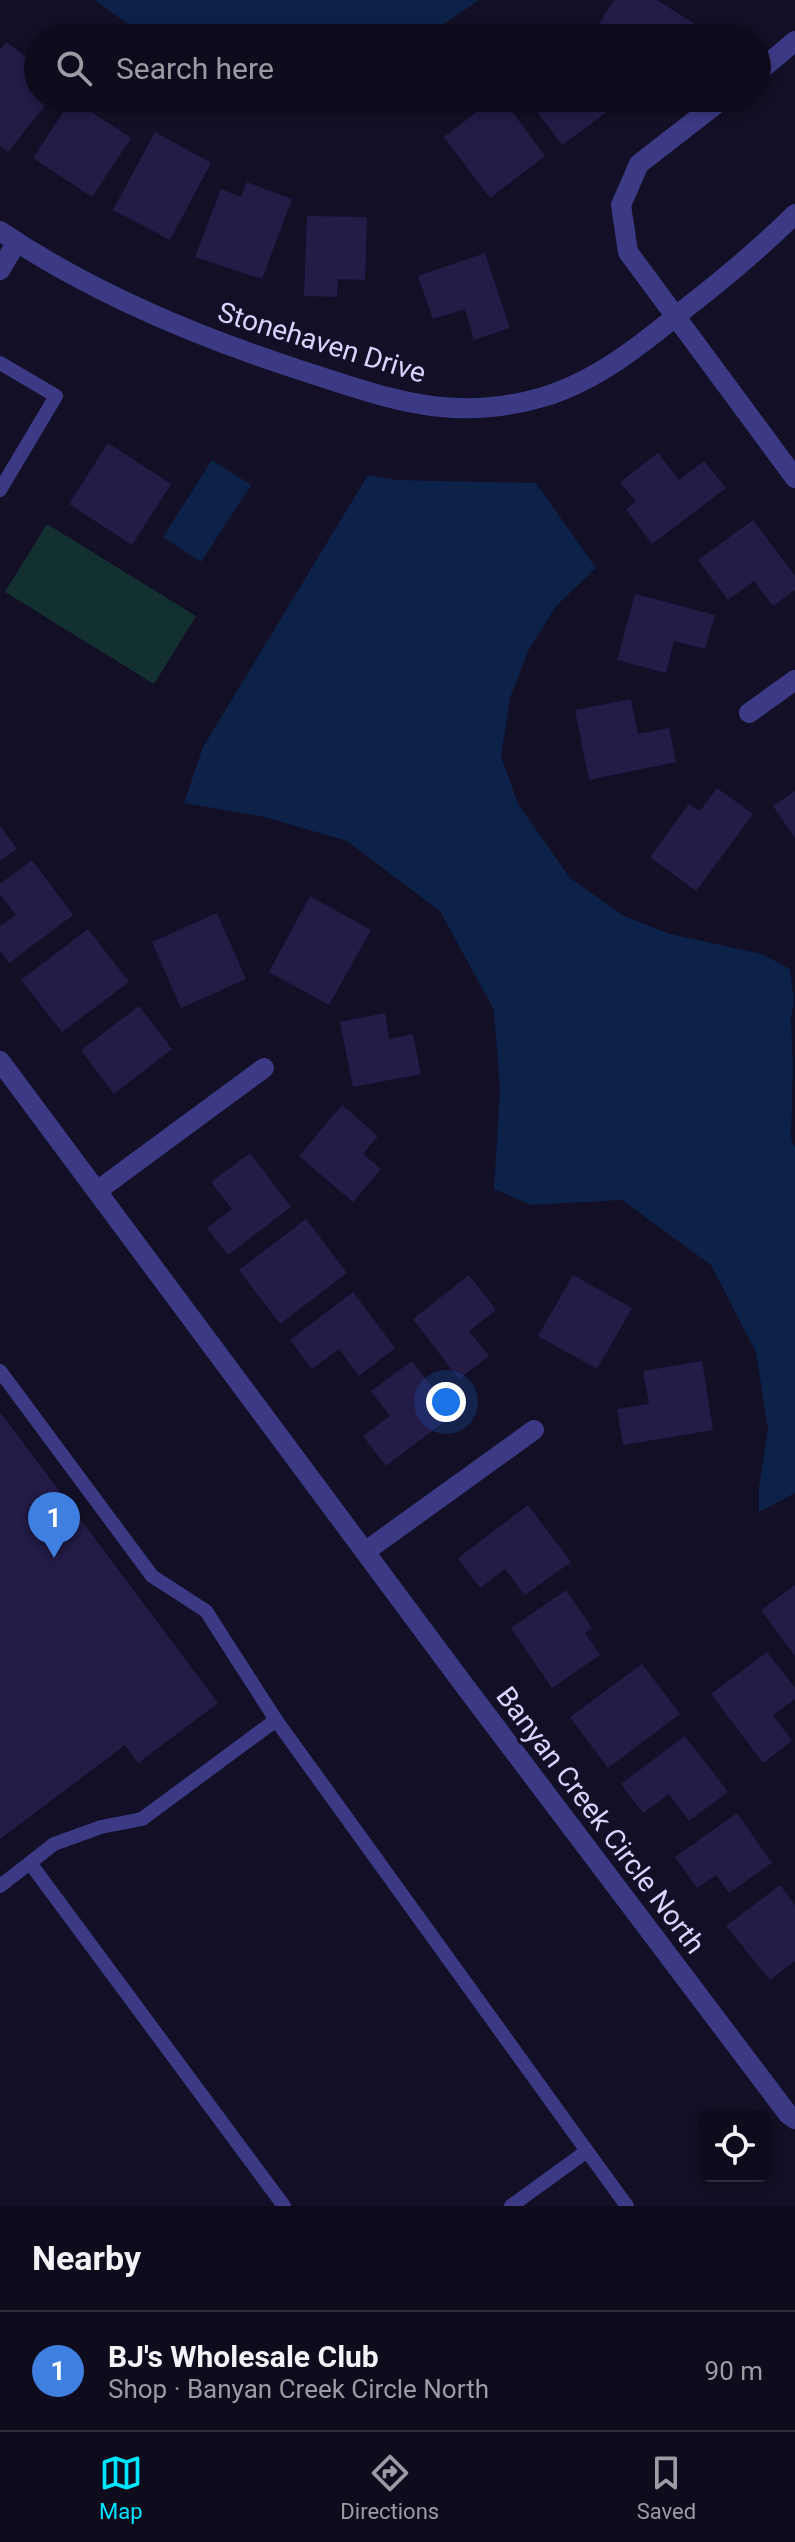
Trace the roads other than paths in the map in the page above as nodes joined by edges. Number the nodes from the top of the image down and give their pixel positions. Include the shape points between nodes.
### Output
1 (795, 41) edge
2 (771, 61) edge
3 (706, 112) edge
4 (795, 214) edge
5 (8, 236) edge
6 (0, 270) edge
7 (676, 317) junction
8 (0, 363) edge
9 (795, 478) edge
10 (0, 490) edge
11 (795, 680) edge
12 (749, 713) dead end
13 (0, 1061) edge
14 (264, 1068) dead end
15 (97, 1191) junction
16 (0, 1371) edge
17 (534, 1430) dead end
18 (366, 1551) junction
19 (276, 1720) junction
20 (30, 1863) junction
21 (0, 1886) edge
22 (795, 2119) edge
23 (587, 2151) junction
24 (284, 2206) edge
25 (511, 2206) edge
26 (627, 2206) edge

1 - 2 street
3 - 7 street via 639,164 621,205 628,252
4 - 7 street, Stonehaven Drive
5 - 6 street
5 - 7 street, Stonehaven Drive via 161,317 246,353 363,390 437,406 488,408 543,397 596,374
7 - 9 street
8 - 10 lane via 56,396
11 - 12 street
13 - 15 street, Banyan Creek Circle North
14 - 15 street
15 - 18 street, Banyan Creek Circle North
16 - 19 lane via 152,1576 206,1611
17 - 18 street
18 - 22 street, Banyan Creek Circle North
19 - 20 lane via 142,1819 54,1844
19 - 23 lane
20 - 21 lane
20 - 24 lane
23 - 25 lane
23 - 26 lane

